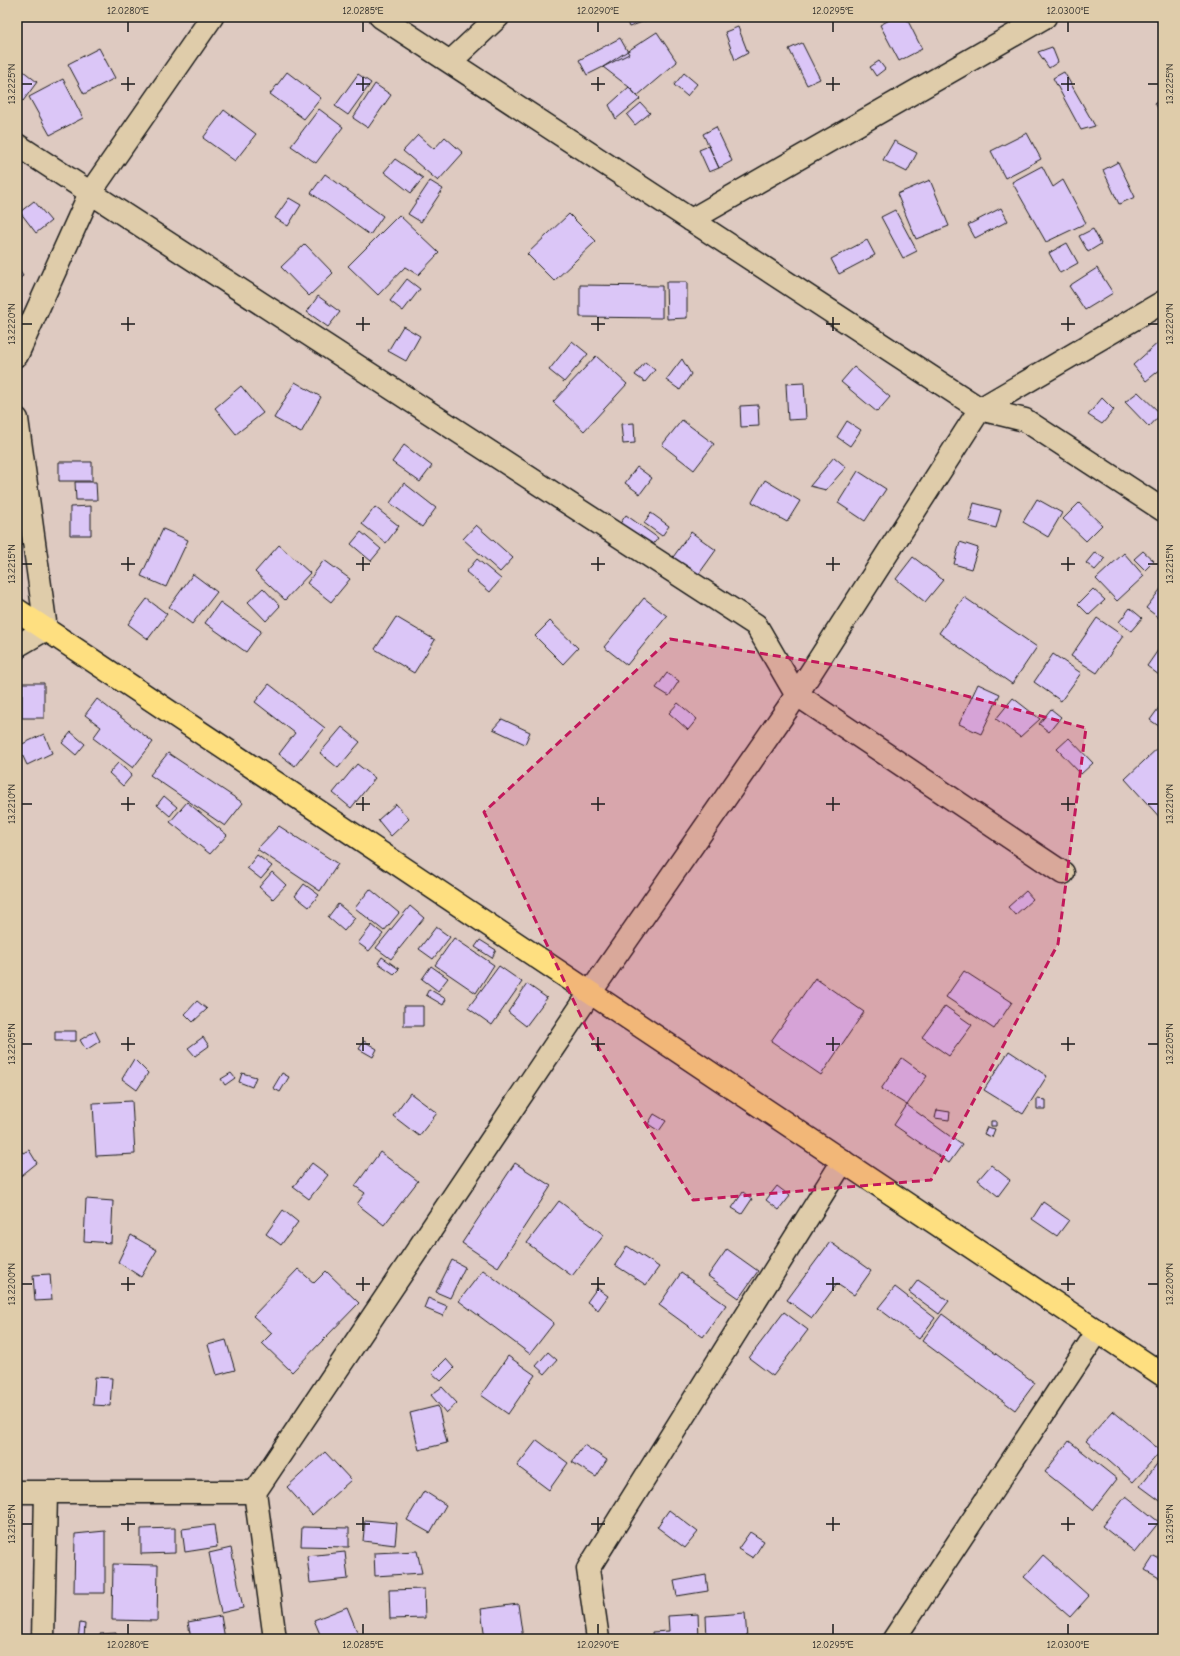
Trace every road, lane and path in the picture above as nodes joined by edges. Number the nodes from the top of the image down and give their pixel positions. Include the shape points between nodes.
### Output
1 (212, 17) edge
2 (381, 17) edge
3 (498, 17) edge
4 (1045, 17) edge
5 (450, 62) junction
6 (17, 145) edge
7 (90, 193) junction
8 (691, 220) junction
9 (1163, 302) edge
10 (17, 355) edge
11 (980, 409) junction
12 (17, 418) edge
13 (1163, 510) edge
14 (17, 610) edge
15 (46, 629) junction
16 (17, 646) edge
17 (796, 694) junction
18 (1063, 873) dead end
19 (590, 993) junction
20 (843, 1161) junction
21 (1098, 1331) junction
22 (1163, 1375) edge
23 (17, 1492) edge
24 (46, 1492) junction
25 (255, 1492) junction
26 (43, 1639) edge
27 (275, 1639) edge
28 (598, 1639) edge
29 (894, 1639) edge

1 - 7 street
2 - 5 street
3 - 5 street
4 - 8 street
5 - 8 street
6 - 7 street
7 - 10 street
7 - 17 street via 756,625
8 - 11 street
9 - 11 street
11 - 13 street via 1025,420
11 - 17 street
12 - 15 street
14 - 15 highway
15 - 16 street
15 - 19 highway
17 - 18 street
17 - 19 street
19 - 20 highway
19 - 25 street
20 - 21 highway
20 - 28 street via 588,1570
21 - 22 highway
21 - 29 street
23 - 24 street
24 - 25 street
24 - 26 street
25 - 27 street

